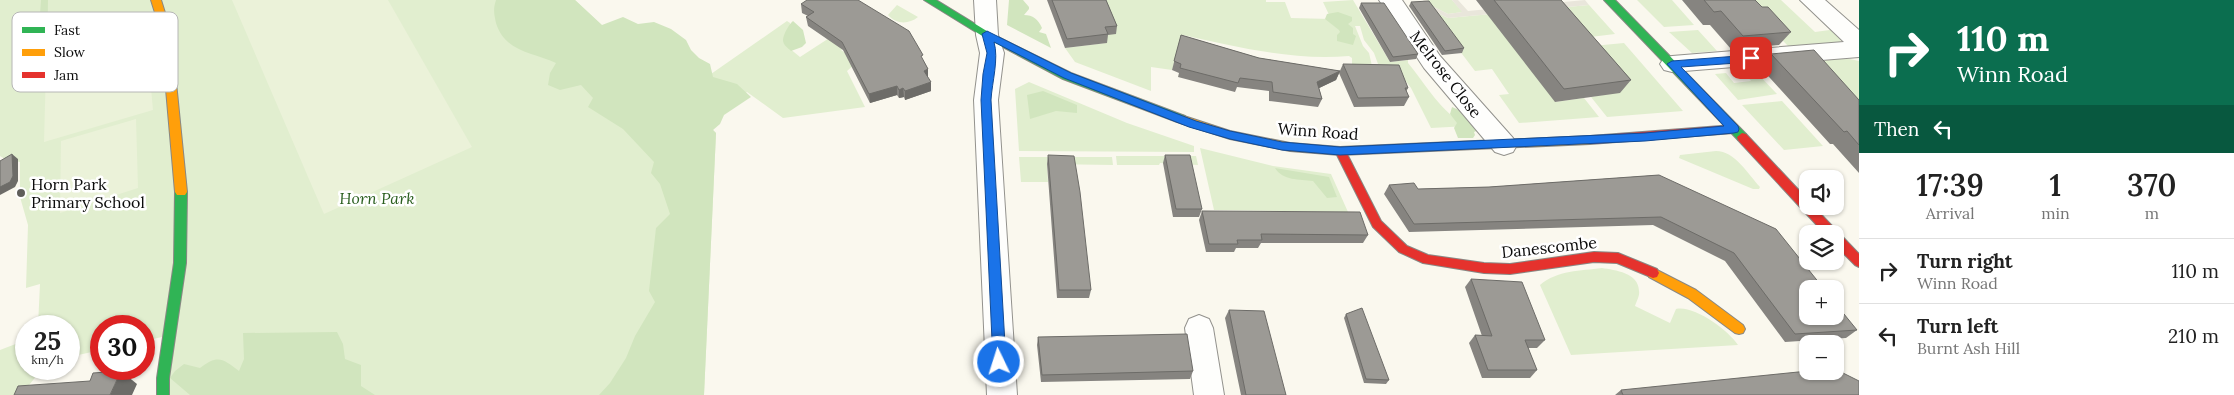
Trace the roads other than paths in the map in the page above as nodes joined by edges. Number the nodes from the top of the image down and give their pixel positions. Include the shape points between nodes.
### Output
1 (156, 0) edge
2 (929, 0) edge
3 (985, 0) edge
4 (1390, 0) edge
5 (1610, 0) edge
6 (1811, 0) edge
7 (160, 12) edge
8 (987, 34) junction
9 (1859, 43) edge
10 (1859, 50) edge
11 (1672, 64) junction
12 (172, 92) edge
13 (1734, 129) junction
14 (1504, 145) junction
15 (1340, 151) junction
16 (1824, 225) edge
17 (1844, 246) edge
18 (1859, 262) edge
19 (1199, 328) dead end
20 (1739, 329) dead end
21 (163, 395) edge
22 (1002, 395) edge
23 (1209, 395) edge

1 - 7 street
2 - 8 street, Winn Road
3 - 8 street
4 - 14 street, Melrose Close via 1432,62
5 - 11 street
6 - 9 street
8 - 15 street, Winn Road via 1067,76 1193,124 1282,146
8 - 22 street via 992,53 986,100
10 - 11 street
11 - 13 street
12 - 21 street via 182,198 180,263
13 - 14 street, Winn Road
13 - 16 street
14 - 15 street, Winn Road
15 - 20 street, Danescombe via 1377,224 1403,249 1426,260 1510,269 1594,257 1618,258 1692,294
17 - 18 street
19 - 23 street

